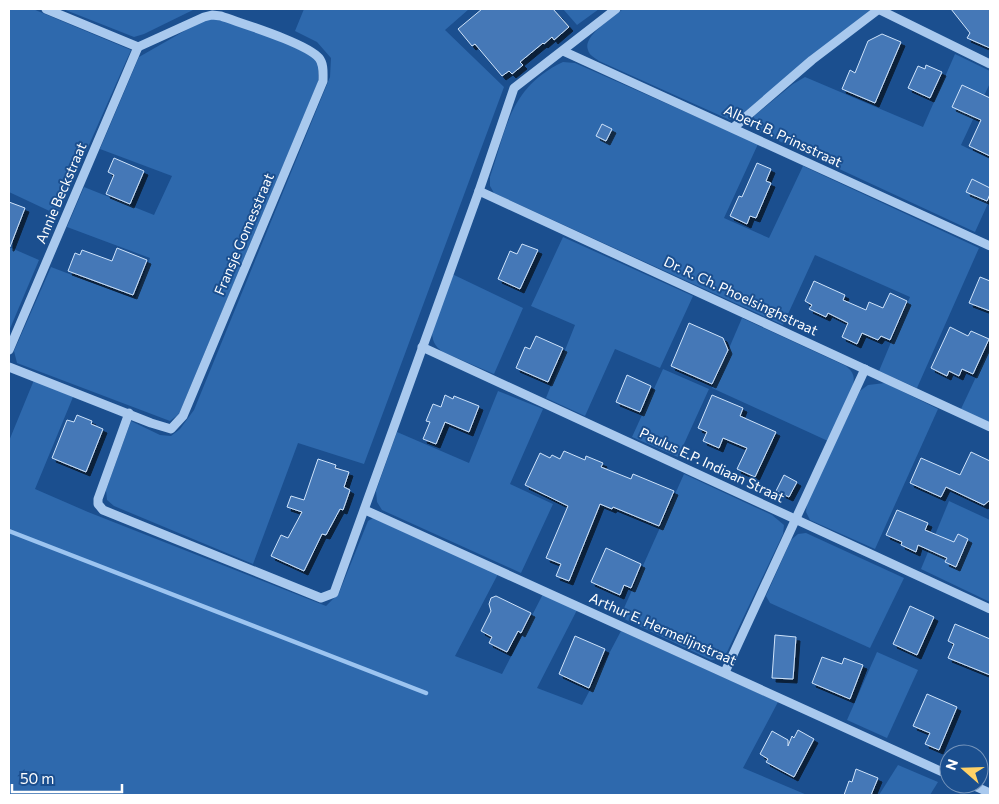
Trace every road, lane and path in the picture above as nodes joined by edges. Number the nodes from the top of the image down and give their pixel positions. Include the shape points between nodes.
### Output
1 (46, 9) edge
2 (616, 9) edge
3 (879, 9) edge
4 (138, 47) junction
5 (564, 51) junction
6 (990, 64) edge
7 (733, 128) junction
8 (479, 191) junction
9 (990, 246) edge
10 (422, 347) junction
11 (9, 350) edge
12 (9, 367) edge
13 (865, 369) junction
14 (129, 413) junction
15 (990, 427) edge
16 (365, 510) junction
17 (796, 519) junction
18 (990, 609) edge
19 (725, 672) junction
20 (939, 769) edge

1 - 4 street
2 - 5 street
3 - 6 street
3 - 7 street via 812,60
4 - 11 street, Annie Beckstraat
4 - 14 street, Fransje Gomesstraat via 204,16 221,16 308,49 320,59 324,70 323,81 183,416 171,429
5 - 7 street, Albert B. Prinsstraat
5 - 8 street via 514,88
7 - 9 street, Albert B. Prinsstraat
8 - 10 street
8 - 13 street, Dr. R. Ch. Phoelsinghstraat
10 - 16 street
10 - 17 street, Paulus E.P. Indiaan Straat
12 - 14 street
13 - 15 street, Dr. R. Ch. Phoelsinghstraat
13 - 17 street
14 - 16 street via 98,499 103,510 321,598 334,593
16 - 19 street, Arthur E. Hermelijnstraat
17 - 18 street, Paulus E.P. Indiaan Straat
17 - 19 street
19 - 20 street, Arthur E. Hermelijnstraat

